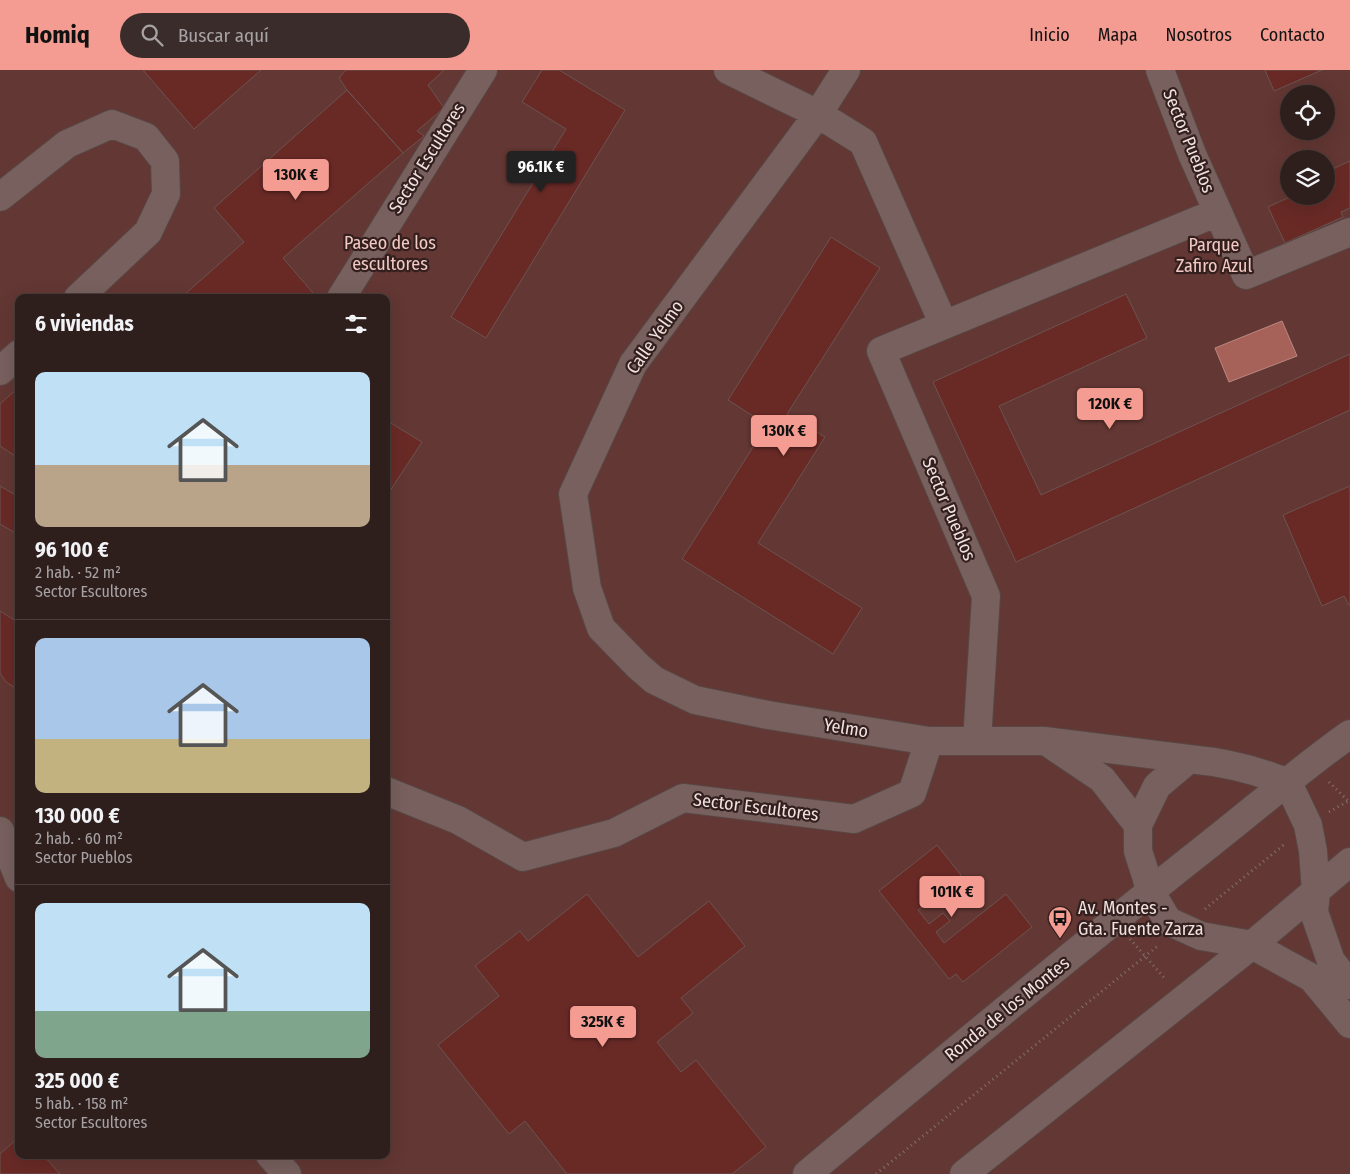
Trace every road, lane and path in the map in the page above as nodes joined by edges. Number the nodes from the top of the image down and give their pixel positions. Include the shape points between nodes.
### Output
1 (483, 70) edge
2 (728, 70) edge
3 (846, 70) edge
4 (1160, 70) edge
5 (818, 114) junction
6 (0, 197) edge
7 (1218, 212) junction
8 (1349, 235) edge
9 (82, 294) edge
10 (343, 294) edge
11 (944, 325) junction
12 (15, 358) edge
13 (0, 371) edge
14 (654, 680) joint
15 (1350, 734) edge
16 (929, 741) junction
17 (977, 741) junction
18 (1044, 741) junction
19 (1189, 759) junction
20 (1288, 783) junction
21 (390, 793) edge
22 (1350, 800) edge
23 (1138, 824) junction
24 (1308, 825) junction
25 (0, 831) edge
26 (0, 858) edge
27 (1345, 866) edge
28 (15, 868) edge
29 (15, 874) edge
30 (1150, 891) junction
31 (1316, 892) junction
32 (1114, 921) junction
33 (1182, 928) junction
34 (1252, 946) junction
35 (1145, 955) junction
36 (1331, 961) junction
37 (1350, 985) edge
38 (1183, 999) junction
39 (1350, 1024) edge
40 (274, 1159) edge
41 (287, 1174) edge
42 (806, 1174) edge
43 (876, 1174) edge
44 (964, 1174) edge

1 - 10 street, Sector Escultores
2 - 5 street
3 - 5 street, Calle Yelmo
4 - 7 street, Sector Pueblos
5 - 11 street via 863,142
5 - 14 street, Calle Yelmo via 633,364 573,494 587,588 601,628
6 - 9 street via 67,144 112,124 146,137 165,161 166,194 148,232
7 - 8 street, Sector Pueblos via 1246,275
7 - 11 street, Sector Pueblos
11 - 17 street, Sector Pueblos via 881,351 986,596
12 - 13 street
14 - 16 street, Yelmo via 695,700
15 - 20 street, Ronda de los Montes
16 - 17 street, Yelmo
16 - 21 street, Sector Escultores via 912,792 854,818 683,798 614,833 523,856 458,820
17 - 18 street, Yelmo
18 - 19 street, Yelmo
18 - 23 street via 1102,779
19 - 20 street, Yelmo via 1266,774
19 - 23 street via 1157,786
20 - 24 street
20 - 30 street, Ronda de los Montes
22 - 24 path
23 - 30 street via 1138,851
24 - 31 street
24 - 33 path
25 - 28 street
26 - 29 street
27 - 31 street
27 - 36 street via 1333,890 1327,927
30 - 32 street, Ronda de los Montes
30 - 33 street via 1168,922
31 - 34 street
31 - 36 street via 1314,912
32 - 35 path
32 - 42 street, Ronda de los Montes
33 - 34 street via 1201,936
33 - 35 path
34 - 38 street
34 - 39 street via 1312,978
35 - 38 path
35 - 43 path
36 - 37 street
38 - 44 street
40 - 41 street

